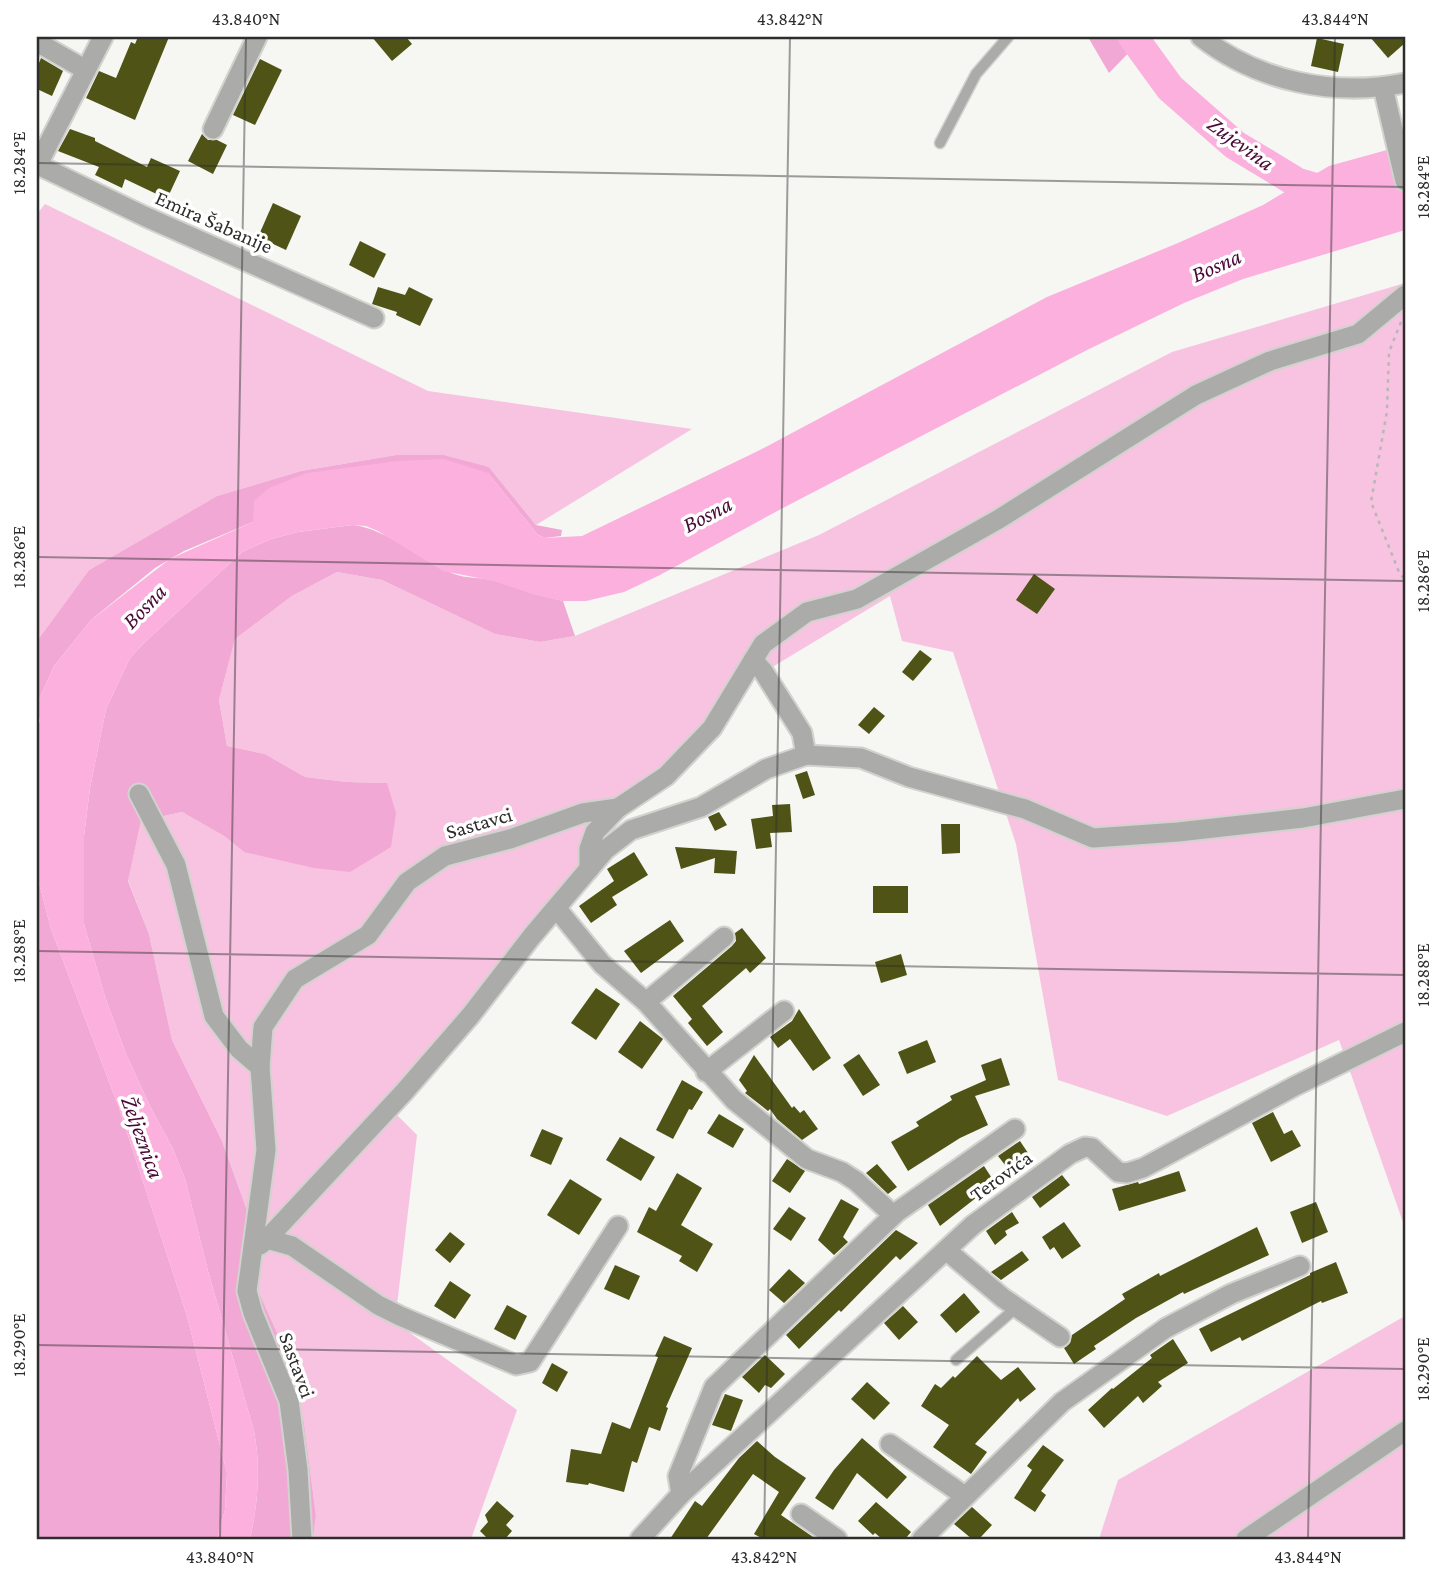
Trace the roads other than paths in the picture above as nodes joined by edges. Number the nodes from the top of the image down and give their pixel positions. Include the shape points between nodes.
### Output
1 (103, 37) edge
2 (257, 37) edge
3 (1008, 37) edge
4 (1201, 37) edge
5 (37, 42) edge
6 (86, 70) junction
7 (1405, 83) edge
8 (1383, 87) junction
9 (213, 129) dead end
10 (940, 143) dead end
11 (37, 166) edge
12 (1405, 181) edge
13 (1405, 295) edge
14 (374, 318) dead end
15 (753, 660) junction
16 (806, 755) junction
17 (139, 794) dead end
18 (1405, 799) edge
19 (618, 808) junction
20 (589, 869) junction
21 (557, 909) junction
22 (724, 937) dead end
23 (646, 1002) junction
24 (784, 1012) dead end
25 (1405, 1032) edge
26 (261, 1067) junction
27 (706, 1072) junction
28 (1015, 1129) dead end
29 (893, 1215) junction
30 (618, 1226) dead end
31 (261, 1245) junction
32 (946, 1250) junction
33 (1300, 1266) dead end
34 (1017, 1306) junction
35 (1060, 1337) dead end
36 (956, 1360) dead end
37 (1405, 1431) edge
38 (890, 1444) dead end
39 (681, 1494) junction
40 (965, 1496) junction
41 (801, 1514) dead end
42 (302, 1539) edge
43 (640, 1539) edge
44 (837, 1539) edge
45 (922, 1539) edge
46 (1247, 1539) edge

1 - 6 street, Emira Šabanije
2 - 9 street
3 - 10 lane via 976,74
4 - 8 street via 1245,64 1302,83 1328,88
5 - 6 street
6 - 11 street, Emira Šabanije
7 - 8 street
8 - 12 street
11 - 14 street, Emira Šabanije
13 - 15 street via 1357,334 1270,361 1196,395 999,519 857,599 807,612 763,643
15 - 16 street via 802,733
15 - 19 street via 712,728 666,776
16 - 18 street via 861,758 909,777 1025,809 1093,838 1303,818
16 - 20 street via 766,769 701,807 631,830
17 - 26 street via 176,865 214,1016 239,1049
19 - 20 street via 595,832
19 - 26 street, Sastavci via 583,813 445,856 407,882 368,935 296,979 263,1027
20 - 21 street
21 - 23 street via 602,964
21 - 31 street via 412,1083
22 - 23 street
23 - 27 street
24 - 27 street
25 - 32 street, Terovića via 1143,1168 1118,1172 1099,1153 1084,1147 973,1225
26 - 31 street, Sastavci via 266,1150
27 - 29 street via 807,1159 850,1176
28 - 29 street, Terovića
29 - 39 street, Terovića via 714,1387 678,1476
30 - 31 street via 524,1365 378,1305 292,1246
31 - 42 street, Sastavci via 249,1269 247,1291 289,1401
32 - 34 street
32 - 39 street, Terovića
33 - 40 street via 1231,1294 1166,1328 1062,1402
34 - 35 street
34 - 36 lane
37 - 46 street
38 - 40 street
39 - 43 street, Terovića
40 - 45 street
41 - 44 street

